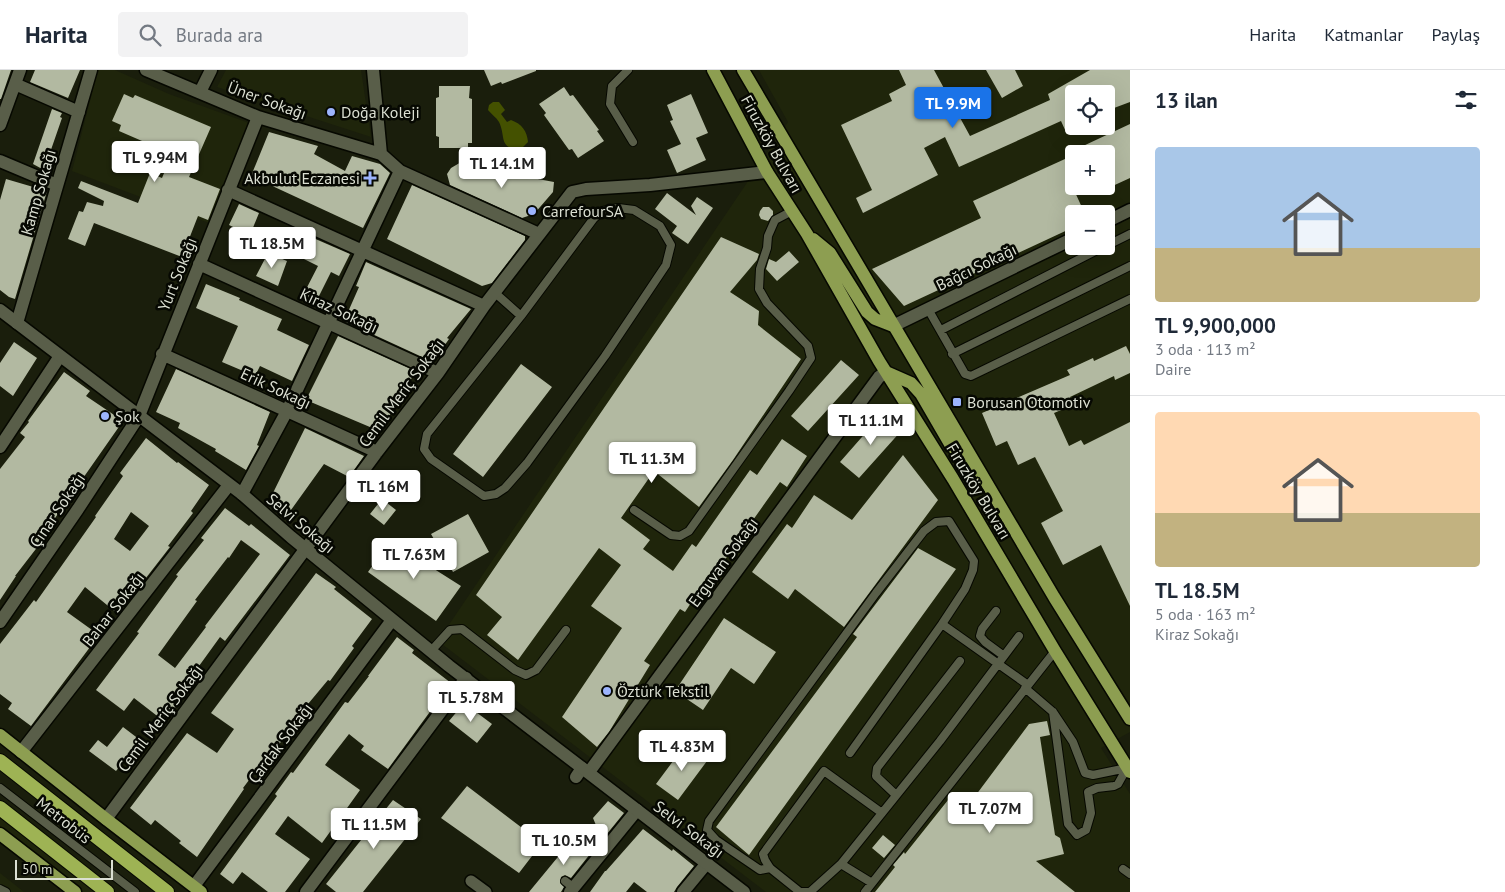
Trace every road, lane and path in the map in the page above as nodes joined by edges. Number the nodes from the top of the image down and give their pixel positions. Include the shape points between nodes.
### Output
1 (20, 70) edge
2 (91, 70) edge
3 (146, 70) edge
4 (211, 70) edge
5 (374, 70) edge
6 (628, 70) edge
7 (713, 70) edge
8 (743, 70) edge
9 (15, 84) junction
10 (200, 92) junction
11 (79, 112) junction
12 (258, 117) junction
13 (0, 125) edge
14 (633, 142) dead end
15 (381, 154) junction
16 (0, 161) edge
17 (400, 171) junction
18 (767, 172) junction
19 (57, 185) junction
20 (228, 190) junction
21 (1130, 210) edge
22 (792, 211) junction
23 (1115, 218) edge
24 (539, 234) junction
25 (807, 234) junction
26 (1130, 234) edge
27 (1065, 242) edge
28 (1115, 242) edge
29 (362, 252) junction
30 (1088, 255) edge
31 (199, 264) junction
32 (1130, 266) edge
33 (494, 292) junction
34 (1130, 299) edge
35 (484, 306) junction
36 (928, 309) junction
37 (0, 310) edge
38 (521, 316) junction
39 (17, 323) junction
40 (329, 323) junction
41 (893, 326) junction
42 (941, 330) junction
43 (162, 354) junction
44 (952, 354) junction
45 (60, 356) junction
46 (886, 372) junction
47 (438, 373) junction
48 (287, 411) junction
49 (138, 416) junction
50 (0, 447) edge
51 (377, 452) junction
52 (978, 470) junction
53 (229, 485) junction
54 (242, 494) junction
55 (634, 510) dead end
56 (306, 549) junction
57 (996, 611) dead end
58 (392, 620) junction
59 (0, 622) edge
60 (942, 624) junction
61 (566, 630) dead end
62 (1019, 636) dead end
63 (1054, 650) junction
64 (431, 651) junction
65 (1004, 656) junction
66 (960, 661) dead end
67 (998, 663) junction
68 (466, 678) junction
69 (1026, 686) junction
70 (1053, 712) junction
71 (1130, 719) edge
72 (0, 734) edge
73 (21, 752) junction
74 (850, 753) dead end
75 (0, 761) edge
76 (1129, 769) edge
77 (582, 772) junction
78 (0, 788) edge
79 (896, 795) junction
80 (0, 808) edge
81 (637, 810) junction
82 (882, 813) junction
83 (106, 819) junction
84 (0, 834) edge
85 (707, 863) junction
86 (841, 864) junction
87 (770, 868) junction
88 (471, 881) dead end
89 (872, 883) junction
90 (570, 887) edge
91 (0, 889) edge
92 (198, 889) edge
93 (6, 892) edge
94 (75, 892) edge
95 (107, 892) edge
96 (135, 892) edge
97 (167, 892) edge
98 (306, 892) edge
99 (486, 892) edge
100 (683, 892) edge
101 (744, 892) edge
102 (810, 892) edge
103 (865, 892) edge

1 - 9 street
2 - 11 street, Kamp Sokağı
3 - 10 street, Üner Sokağı
4 - 10 street
5 - 15 street
6 - 14 lane via 612,86 610,104
7 - 18 main road, Firuzköy Bulvarı
8 - 41 main road, Firuzköy Bulvarı
9 - 11 street
9 - 13 street
10 - 12 street, Üner Sokağı
11 - 19 street, Kamp Sokağı
12 - 15 street, Üner Sokağı
12 - 20 street, Yurt Sokağı
15 - 17 street, Üner Sokağı
16 - 19 street
17 - 24 street, Üner Sokağı
17 - 29 street
18 - 22 main road, Firuzköy Bulvarı
18 - 24 street, Cemil Meriç Sokağı via 572,192
19 - 39 street, Kamp Sokağı
20 - 29 street
20 - 31 street, Yurt Sokağı
21 - 23 street
22 - 25 main road, Firuzköy Bulvarı
22 - 55 lane via 775,220 768,236 760,268 759,289 767,303 808,346 811,358 690,531 671,536
24 - 33 street, Cemil Meriç Sokağı
25 - 41 main road via 830,253 867,312
25 - 46 main road, Firuzköy Bulvarı
26 - 28 lane
27 - 36 street, Bağcı Sokağı
29 - 35 street
29 - 40 street
30 - 42 lane
31 - 40 street, Kiraz Sokağı
31 - 43 street, Yurt Sokağı
32 - 44 lane
33 - 35 street, Cemil Meriç Sokağı
33 - 38 lane
34 - 44 lane via 971,376 964,374
35 - 47 street, Cemil Meriç Sokağı
36 - 41 street, Bağcı Sokağı
36 - 42 lane
37 - 39 street, Selvi Sokağı
38 - 38 lane via 594,218 603,211 618,208 634,210 660,226 670,245 666,265 528,463 505,488 484,496 431,459 424,449 427,434
39 - 45 street, Selvi Sokağı
40 - 47 street, Kiraz Sokağı
40 - 48 street
41 - 52 main road, Firuzköy Bulvarı
42 - 44 lane
43 - 48 street, Erik Sokağı
43 - 49 street, Yurt Sokağı
45 - 49 street, Selvi Sokağı
45 - 50 street
46 - 52 main road via 911,383 950,444
46 - 63 main road, Firuzköy Bulvarı
46 - 77 street, Erguvan Sokağı via 879,377
47 - 51 street, Cemil Meriç Sokağı
48 - 51 street, Erik Sokağı
48 - 54 street
49 - 53 street, Selvi Sokağı
49 - 59 street, Çınar Sokağı
51 - 56 street, Cemil Meriç Sokağı
52 - 71 main road, Firuzköy Bulvarı
53 - 54 street, Selvi Sokağı
53 - 73 street, Bahar Sokağı
54 - 56 street, Selvi Sokağı
56 - 58 street, Selvi Sokağı
56 - 83 street, Cemil Meriç Sokağı
57 - 65 lane via 980,636
58 - 64 street, Selvi Sokağı
58 - 92 street, Çardak Sokağı
60 - 67 lane
60 - 74 lane
60 - 87 lane via 964,589 974,561 949,521 936,522 924,531 709,821 707,830 716,840 760,870
61 - 64 lane via 536,670 526,675 462,628 450,630
62 - 65 lane
63 - 69 lane
63 - 76 main road, Firuzköy Bulvarı
64 - 68 street, Selvi Sokağı
65 - 67 lane
66 - 79 lane via 877,768 876,776
67 - 69 lane
67 - 79 lane
68 - 77 street, Selvi Sokağı
68 - 98 street
69 - 70 lane
69 - 89 lane
70 - 76 lane via 1073,742 1085,773 1093,775
70 - 76 lane via 1068,824 1077,835 1086,830 1091,813 1088,792 1118,784
72 - 73 main road
73 - 83 main road
75 - 97 highway
77 - 81 street, Selvi Sokağı
78 - 96 lane, Metrobüs
79 - 82 lane
80 - 95 highway
81 - 85 street, Selvi Sokağı
81 - 90 street
82 - 86 lane
82 - 87 lane via 824,772 763,854
83 - 92 main road
84 - 94 main road
85 - 100 street
85 - 101 street, Selvi Sokağı
86 - 89 lane
86 - 102 lane
87 - 102 lane via 800,892
88 - 99 street
89 - 103 lane
91 - 93 lane

